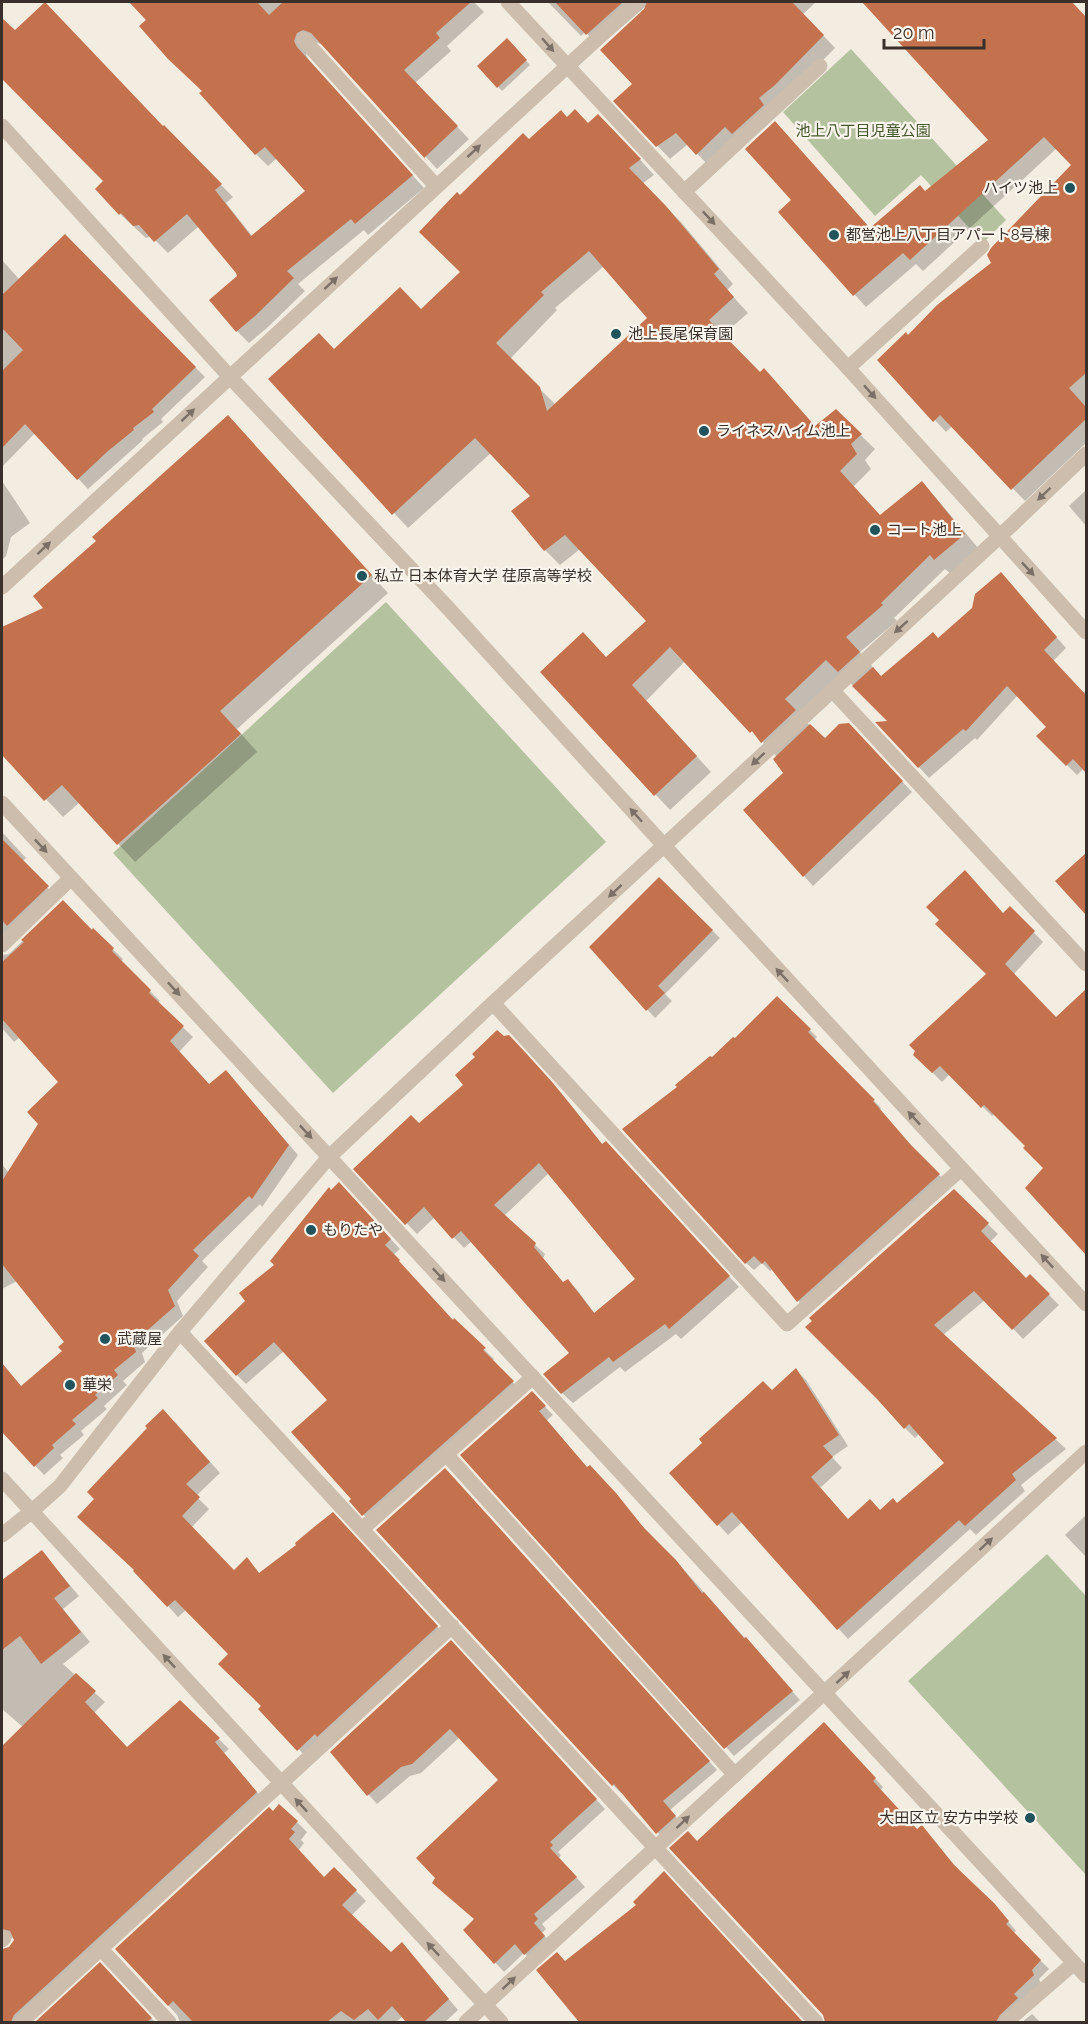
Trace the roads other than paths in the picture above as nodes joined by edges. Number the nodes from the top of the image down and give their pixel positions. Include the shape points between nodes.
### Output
1 (508, 2) edge
2 (637, 2) edge
3 (304, 40) dead end
4 (567, 66) junction
5 (820, 66) dead end
6 (2, 126) edge
7 (436, 186) junction
8 (684, 192) junction
9 (982, 246) dead end
10 (848, 368) junction
11 (230, 376) junction
12 (1086, 454) edge
13 (999, 537) junction
14 (2, 587) edge
15 (1086, 632) edge
16 (832, 690) junction
17 (2, 803) edge
18 (664, 846) junction
19 (71, 878) junction
20 (2, 945) edge
21 (1086, 964) edge
22 (493, 1003) junction
23 (329, 1157) junction
24 (961, 1169) junction
25 (1086, 1304) edge
26 (180, 1332) junction
27 (533, 1377) junction
28 (1086, 1452) edge
29 (446, 1454) junction
30 (2, 1479) edge
31 (31, 1512) junction
32 (362, 1529) junction
33 (2, 1535) edge
34 (452, 1626) junction
35 (825, 1693) junction
36 (735, 1775) junction
37 (281, 1783) junction
38 (656, 1848) junction
39 (101, 1949) junction
40 (1074, 1963) junction
41 (1086, 1976) edge
42 (485, 2005) junction
43 (21, 2022) edge
44 (169, 2022) edge
45 (466, 2022) edge
46 (501, 2022) edge
47 (816, 2022) edge
48 (1006, 2022) edge

1 -> 4 street
2 - 4 street
3 - 7 street
7 -> 4 street
4 - 8 street
5 - 8 street
6 - 11 street
11 -> 7 street
8 -> 10 street
9 - 10 street
10 -> 13 street
14 -> 11 street
18 -> 11 street
12 -> 13 street
13 -> 15 street
13 -> 16 street
16 -> 18 street
16 - 21 street
17 -> 19 street
18 -> 22 street
24 -> 18 street
19 - 20 street
19 -> 23 street
22 - 23 street
22 - 24 street via 788,1324
23 - 26 street
23 -> 27 street
25 -> 24 street
26 - 31 street via 60,1486
26 - 32 street
27 - 29 street
27 - 35 street
35 -> 28 street
29 - 32 street
29 - 36 street
30 - 31 street
31 - 33 street
37 -> 31 street
32 - 34 street
34 - 37 street
34 - 38 street
35 - 36 street
35 - 40 street
38 -> 36 street
37 - 39 street
42 -> 37 street
42 -> 38 street
38 - 47 street
39 - 43 street
39 - 44 street
40 - 41 street
40 - 48 street
42 - 45 street
42 - 46 street

